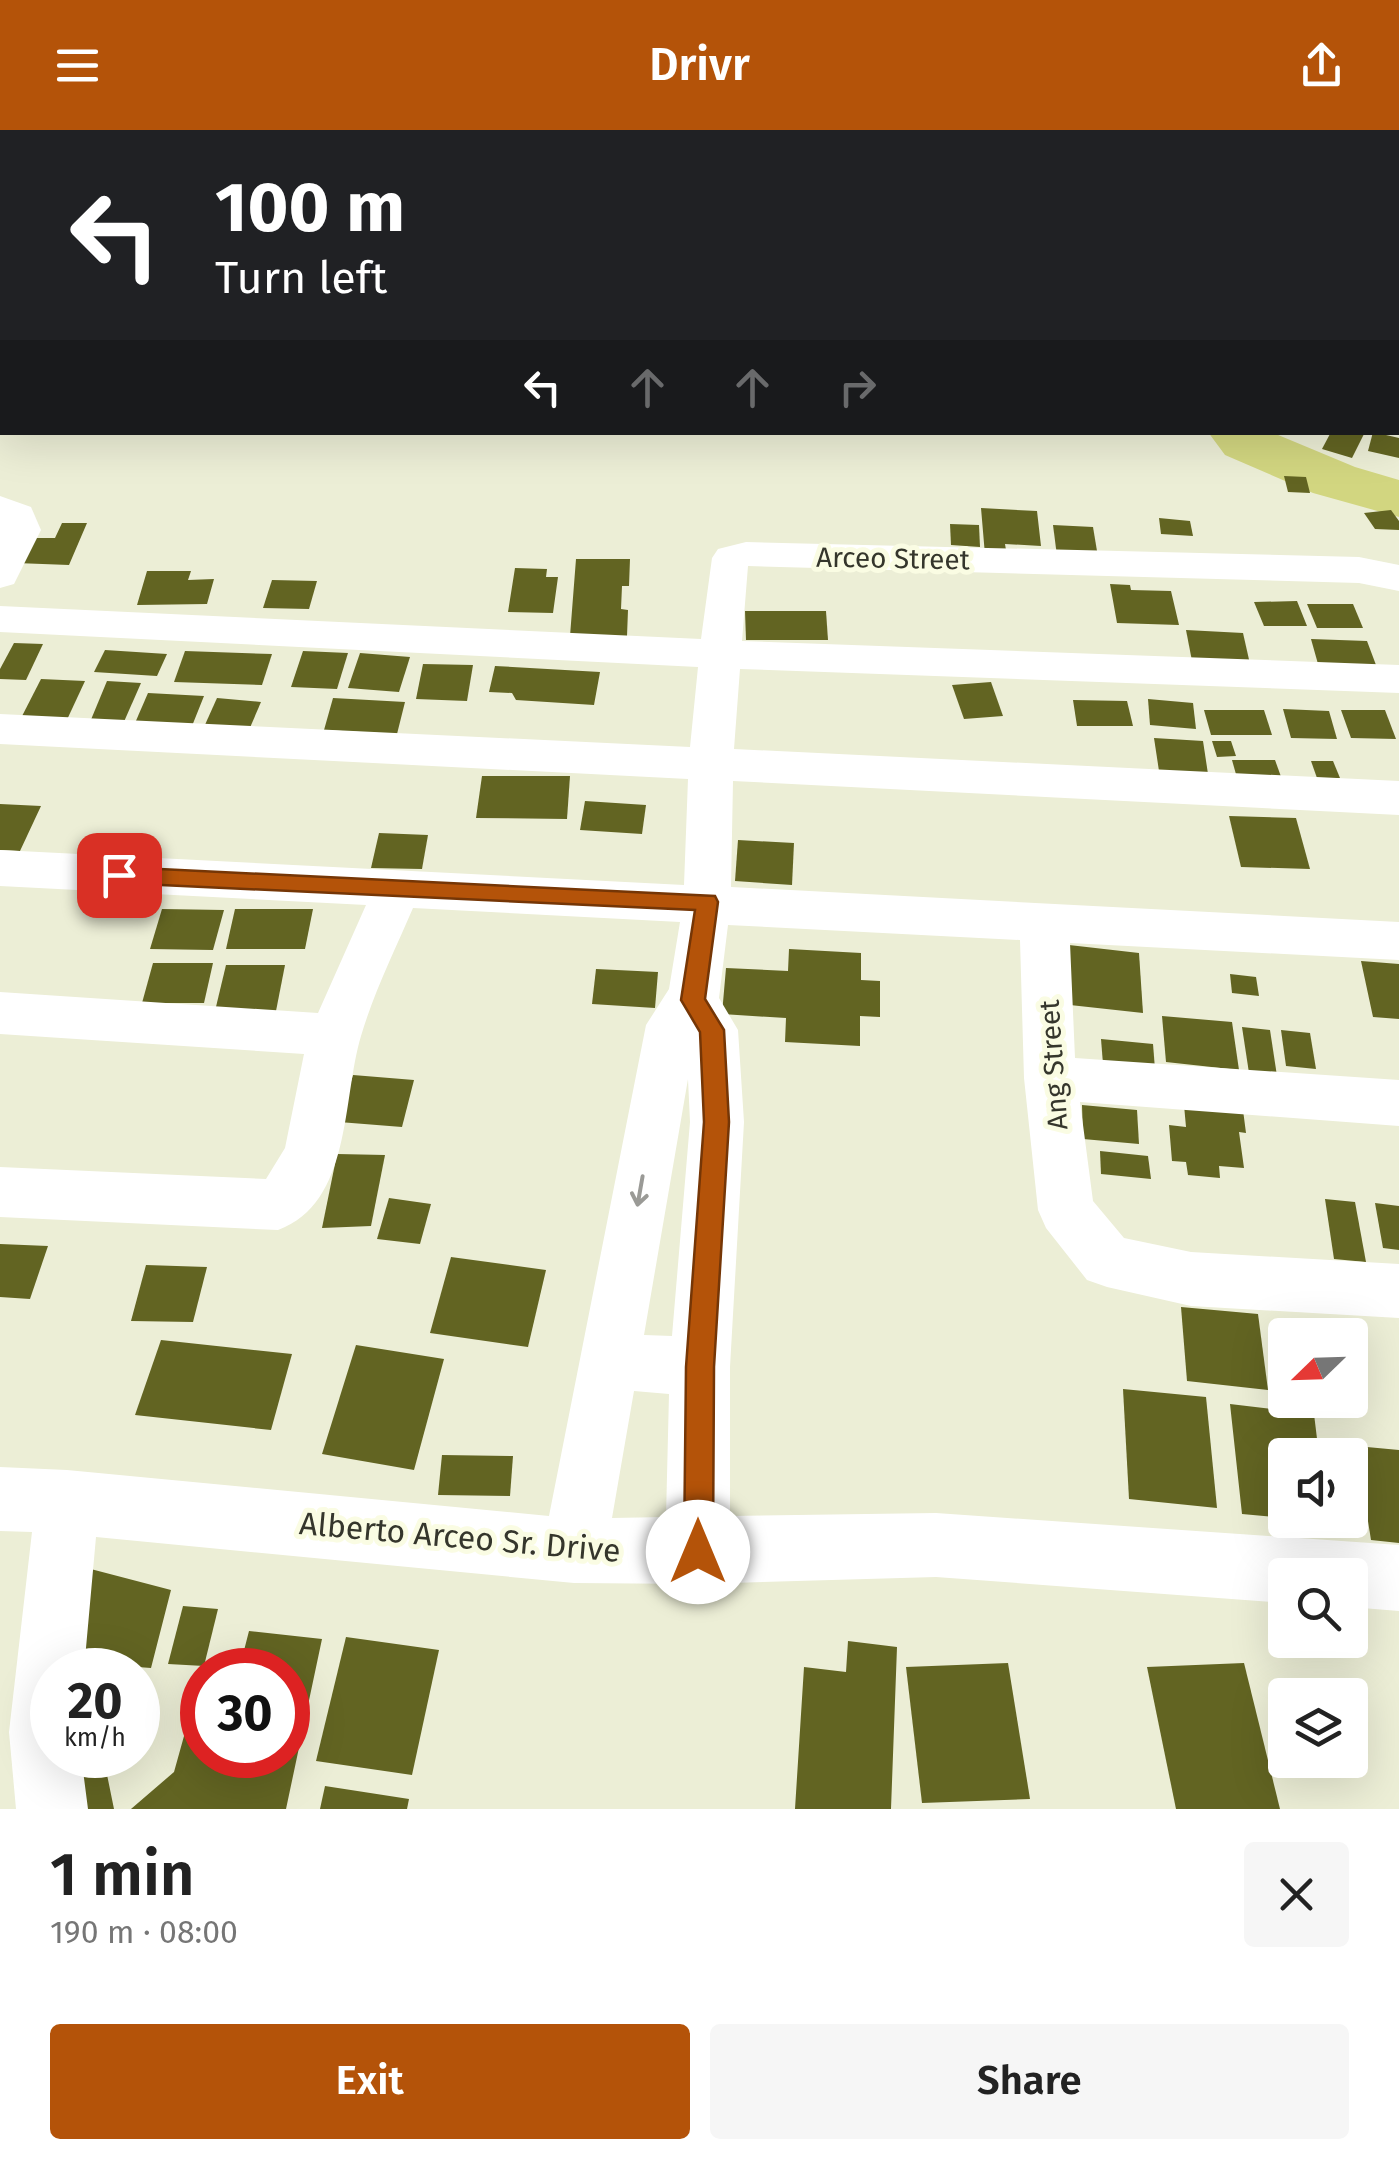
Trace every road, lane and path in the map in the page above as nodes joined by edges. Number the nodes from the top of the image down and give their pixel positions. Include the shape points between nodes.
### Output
1 (0, 508) edge
2 (0, 576) edge
3 (1399, 578) edge
4 (0, 619) edge
5 (723, 654) junction
6 (1399, 679) edge
7 (0, 730) edge
8 (711, 762) junction
9 (1399, 798) edge
10 (0, 868) edge
11 (396, 891) junction
12 (707, 902) junction
13 (1044, 920) junction
14 (1399, 941) edge
15 (693, 1000) junction
16 (0, 1014) edge
17 (335, 1036) junction
18 (1050, 1078) junction
19 (1399, 1102) edge
20 (653, 1119) junction
21 (716, 1122) junction
22 (0, 1192) edge
23 (1399, 1291) edge
24 (609, 1362) junction
25 (700, 1367) junction
26 (0, 1499) edge
27 (67, 1502) junction
28 (574, 1551) junction
29 (698, 1552) junction
30 (1399, 1578) edge
31 (52, 1809) edge

1 - 2 street via 17,515 22,530
3 - 5 street, Arceo Street via 1360,570 746,554 732,558 728,568
4 - 5 street
5 - 6 street
5 - 8 street, Arceo Street
7 - 8 street
8 - 9 street
8 - 12 street, Arceo Street
10 - 11 street
11 - 12 street
11 - 17 street
12 - 13 street
12 - 15 street, Arceo Street
13 - 14 street
13 - 18 street, Ang Street
15 - 20 street via 672,1025
15 - 21 street via 712,1030
16 - 17 street
17 - 22 street via 306,1169 278,1204
18 - 19 street
18 - 23 street, Ang Street via 1066,1210 1108,1261 1191,1280
20 - 21 street
20 -> 24 street
21 - 25 street
24 - 25 street
24 - 28 street
25 - 29 street
26 - 27 street, Alberto Arceo Sr. Drive
27 - 28 street, Alberto Arceo Sr. Drive
27 - 31 street via 44,1732
28 - 29 street, Alberto Arceo Sr. Drive
29 - 30 street, Alberto Arceo Sr. Drive via 936,1545

